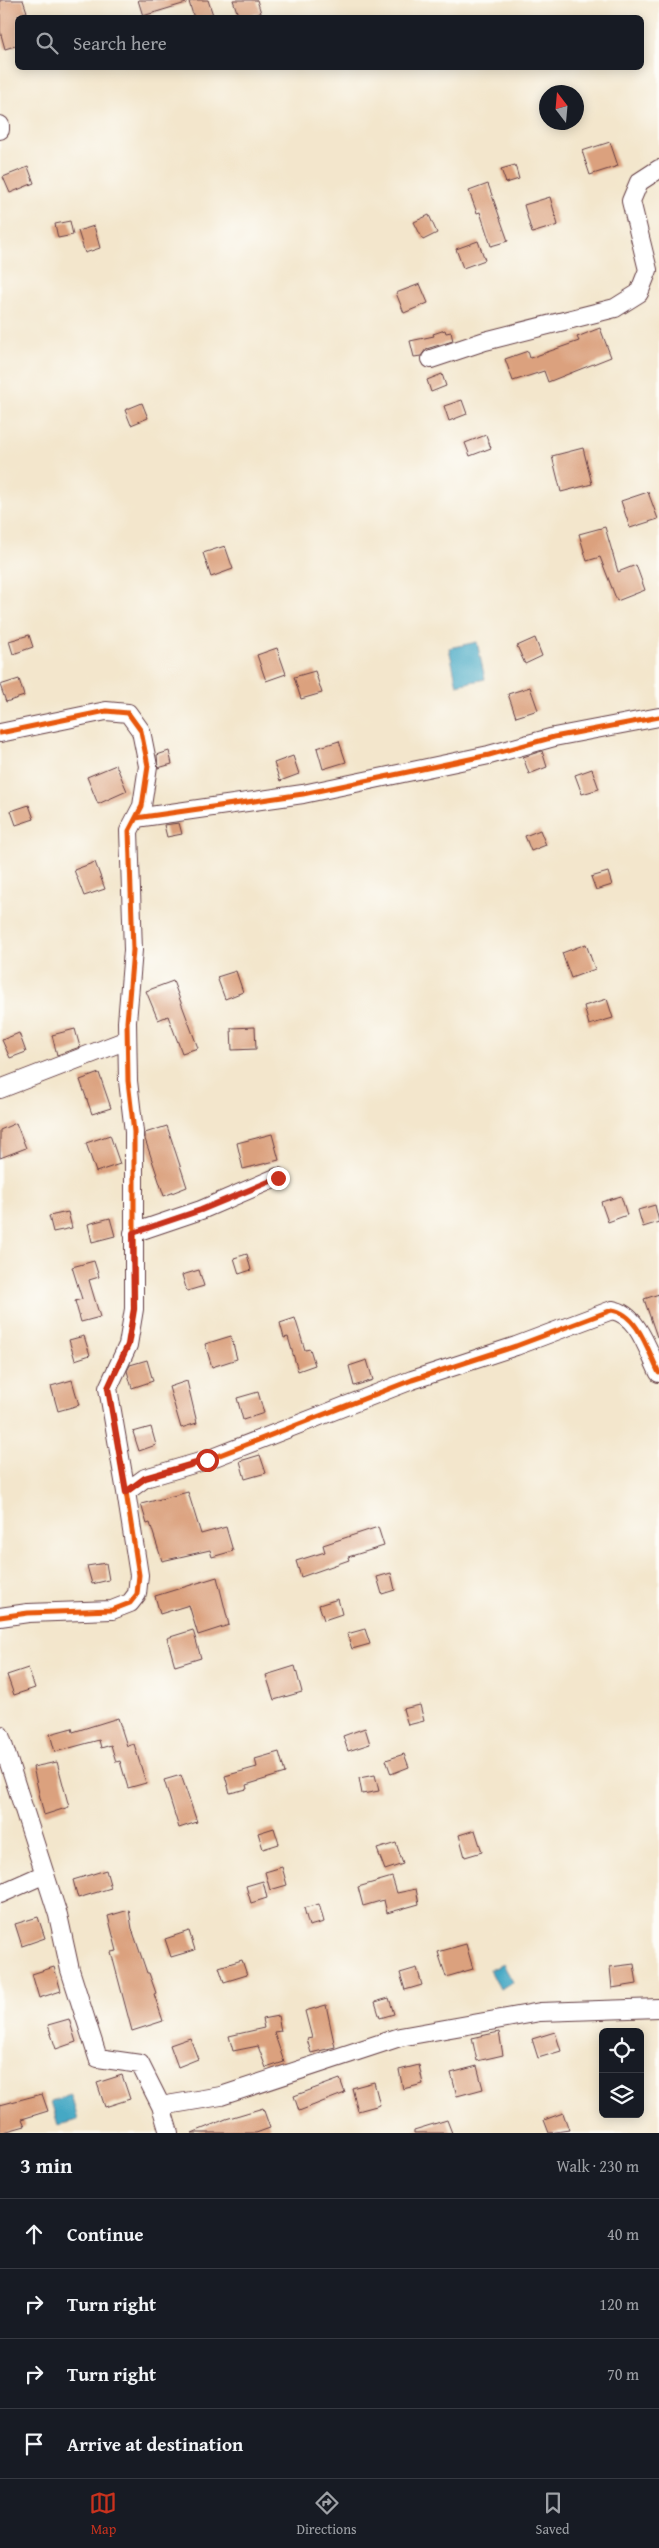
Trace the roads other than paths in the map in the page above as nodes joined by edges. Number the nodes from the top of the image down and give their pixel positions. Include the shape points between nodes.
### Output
1 (0, 125) edge
2 (0, 130) edge
3 (659, 169) edge
4 (430, 359) dead end
5 (659, 717) edge
6 (0, 733) edge
7 (136, 818) junction
8 (127, 1040) junction
9 (0, 1089) edge
10 (278, 1178) dead end
11 (133, 1233) junction
12 (655, 1355) edge
13 (659, 1373) edge
14 (126, 1492) junction
15 (0, 1617) edge
16 (0, 1734) edge
17 (45, 1874) junction
18 (0, 1894) edge
19 (659, 2008) edge
20 (160, 2106) junction
21 (169, 2133) edge

1 - 2 street
3 - 4 street via 639,182 632,201 648,270 639,293 615,308 485,341
5 - 7 street via 303,794
6 - 7 street via 106,711 128,713 141,731 148,766 142,806
7 - 8 street via 129,831 134,950
8 - 9 street
8 - 11 street via 134,1132
10 - 11 street via 201,1210
11 - 14 street via 134,1309 128,1345 108,1388
12 - 13 street
12 - 14 street via 623,1312 612,1310 412,1380 207,1460 145,1478
14 - 15 street via 139,1575 138,1594 130,1603 112,1610
16 - 17 street
17 - 18 street
17 - 20 street via 70,1970 98,2058 140,2064
19 - 20 street via 540,2012 400,2037 221,2096
20 - 21 street

